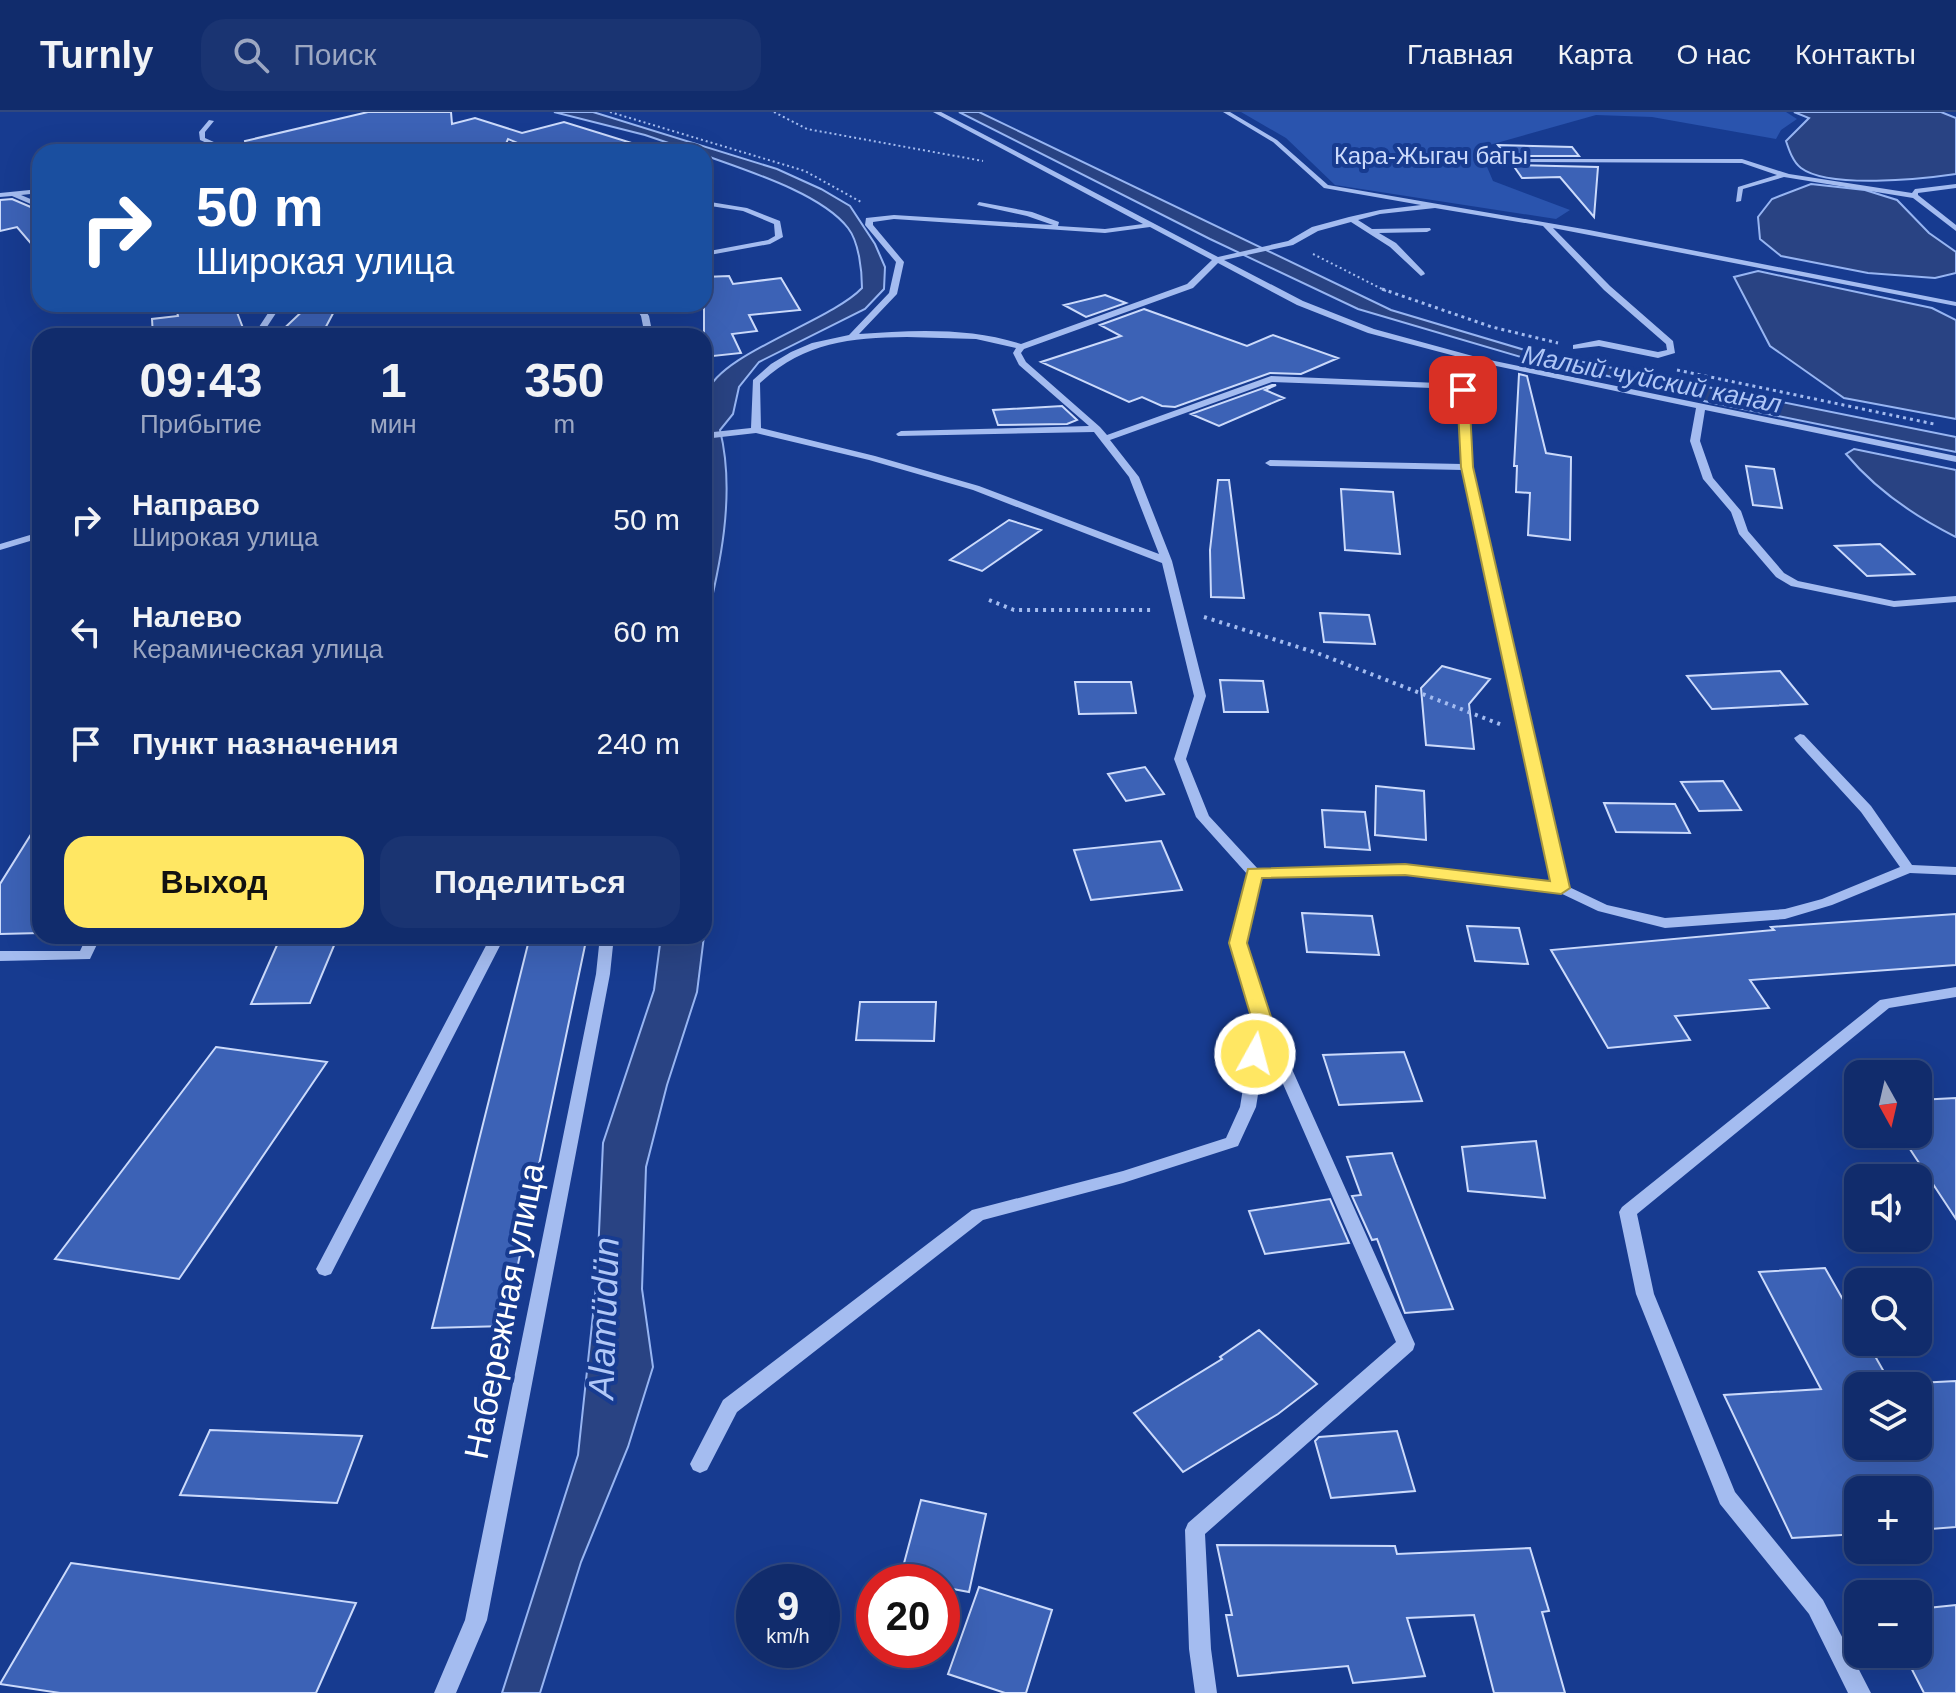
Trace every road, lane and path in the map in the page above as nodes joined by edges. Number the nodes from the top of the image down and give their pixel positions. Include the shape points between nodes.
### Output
1 (610, 112) edge
2 (774, 112) edge
3 (936, 112) edge
4 (1226, 112) edge
5 (211, 121) dead end
6 (214, 144) edge
7 (983, 161) dead end
8 (1496, 161) dead end
9 (1783, 175) junction
10 (1956, 186) edge
11 (32, 192) edge
12 (11, 194) junction
13 (0, 195) edge
14 (1915, 196) junction
15 (1738, 201) dead end
16 (32, 203) edge
17 (712, 204) edge
18 (979, 204) dead end
19 (1433, 206) junction
20 (881, 217) junction
21 (1352, 219) junction
22 (1151, 225) junction
23 (1546, 225) junction
24 (1956, 229) edge
25 (1072, 230) junction
26 (1427, 230) dead end
27 (1371, 231) junction
28 (712, 253) edge
29 (1216, 260) junction
30 (1421, 274) dead end
31 (1956, 304) edge
32 (853, 335) junction
33 (1021, 347) junction
34 (1576, 347) dead end
35 (1479, 360) junction
36 (1465, 387) junction
37 (1701, 406) junction
38 (1097, 429) junction
39 (751, 430) junction
40 (901, 434) dead end
41 (712, 435) edge
42 (1105, 439) junction
43 (1956, 459) edge
44 (1270, 463) dead end
45 (1467, 467) junction
46 (32, 538) edge
47 (0, 547) edge
48 (1167, 561) junction
49 (1956, 599) edge
50 (989, 600) dead end
51 (1179, 610) junction
52 (1527, 735) junction
53 (1800, 738) dead end
54 (1908, 869) junction
55 (1956, 871) edge
56 (1254, 873) junction
57 (1561, 888) junction
58 (90, 944) edge
59 (494, 944) edge
60 (606, 944) edge
61 (0, 956) edge
62 (1956, 992) edge
63 (1262, 1020) junction
64 (325, 1269) dead end
65 (700, 1464) dead end
66 (445, 1693) edge
67 (1206, 1693) edge
68 (1860, 1693) edge

1 - 20 path via 805,171
2 - 7 path via 807,129
3 - 22 street
4 - 19 street via 1275,141 1326,187
5 - 6 street via 202,139
8 - 9 street via 1742,161
9 - 14 street
9 - 15 street via 1740,188
10 - 14 street via 1923,188
11 - 12 street
12 - 13 street
12 - 16 street
14 - 24 street
17 - 28 street via 745,209 777,223 780,231 770,242
18 - 25 street
19 - 21 street
19 - 23 street
20 - 25 street
20 - 32 street via 869,220 869,225 900,262 893,294
21 - 27 street
21 - 29 street
22 - 25 street
22 - 29 street
23 - 31 street
23 - 34 street via 1670,343 1672,351 1658,355 1599,343
26 - 27 street
27 - 30 street
29 - 33 street via 1190,286
29 - 35 street via 1300,303 1371,331
32 - 33 street via 994,336
32 - 39 street via 823,341 767,371 756,382
33 - 38 street via 1017,353 1022,363
35 - 36 street
35 - 37 street
36 - 42 street via 1271,379
36 - 45 street
37 - 43 street
37 - 49 street via 1695,441 1708,479 1780,575 1795,584 1894,604
38 - 40 street
38 - 42 street
39 - 41 street
39 - 48 street via 976,488
42 - 48 street via 1134,477
44 - 45 street
45 - 52 street
46 - 47 street
48 - 51 street
50 - 51 path via 1014,610
51 - 52 path via 1263,634
51 - 56 street via 1200,696 1180,759 1203,817
52 - 57 street
53 - 54 street via 1866,809
54 - 55 street
54 - 57 street via 1785,914 1665,923 1603,908
56 - 57 street via 1405,869
56 - 63 street via 1238,943
58 - 61 street via 85,956
59 - 64 street
60 - 66 street, Набережная улица via 476,1620
62 - 68 street via 1885,1004 1628,1212 1645,1294 1727,1498 1816,1607
63 - 65 street via 1248,1107 1232,1142 978,1215 730,1406
63 - 67 street via 1406,1344 1195,1530

